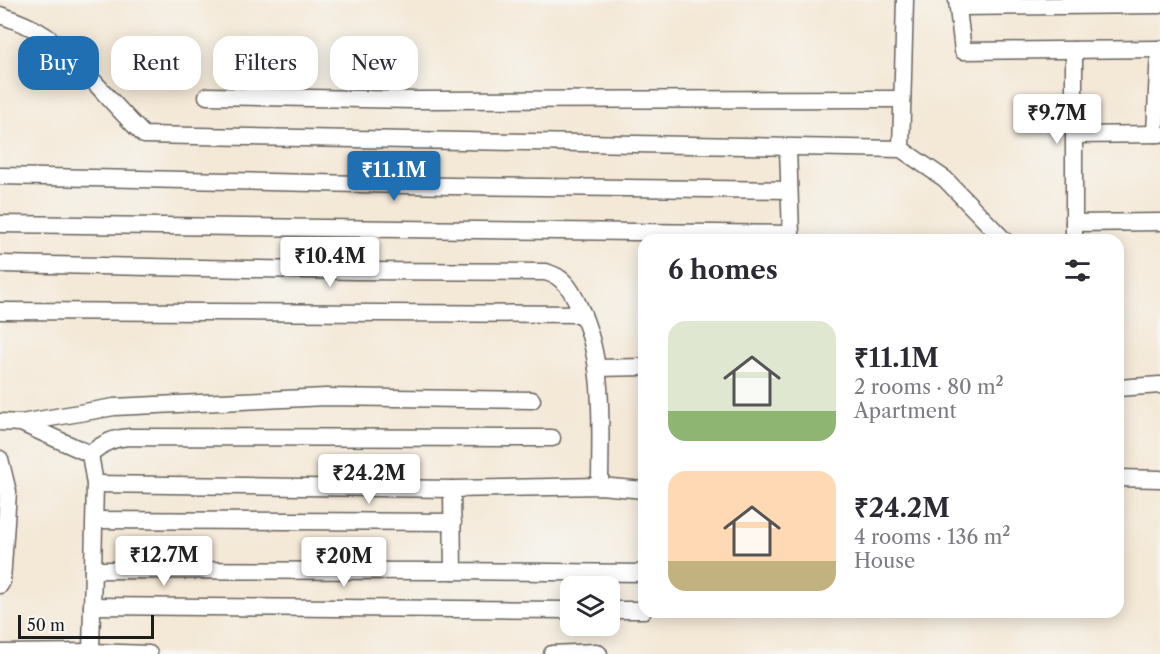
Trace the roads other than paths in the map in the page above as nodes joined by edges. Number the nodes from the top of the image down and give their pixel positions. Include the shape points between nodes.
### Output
1 (905, 0) edge
2 (958, 4) edge
3 (1160, 5) edge
4 (0, 15) edge
5 (1160, 49) edge
6 (1074, 50) junction
7 (207, 96) dead end
8 (902, 99) junction
9 (1157, 134) edge
10 (1074, 135) junction
11 (788, 148) junction
12 (901, 149) junction
13 (0, 176) edge
14 (789, 190) junction
15 (1160, 222) edge
16 (0, 224) edge
17 (1074, 232) edge
18 (998, 234) edge
19 (0, 264) edge
20 (0, 311) edge
21 (583, 314) junction
22 (638, 367) edge
23 (597, 368) junction
24 (1160, 386) edge
25 (1124, 388) edge
26 (532, 400) dead end
27 (0, 422) edge
28 (21, 423) junction
29 (552, 438) dead end
30 (90, 454) junction
31 (1, 469) edge
32 (1124, 478) edge
33 (1160, 479) edge
34 (95, 484) junction
35 (600, 486) junction
36 (452, 489) junction
37 (638, 489) edge
38 (94, 520) junction
39 (453, 522) junction
40 (93, 570) junction
41 (453, 571) junction
42 (638, 573) edge
43 (0, 585) edge
44 (92, 606) junction
45 (560, 610) edge
46 (620, 610) edge
47 (638, 610) edge
48 (91, 652) junction
49 (0, 653) edge
50 (149, 654) edge
51 (552, 654) edge
52 (599, 654) edge

1 - 8 street
2 - 3 street
2 - 6 street via 963,51
4 - 11 street via 27,25 56,44 144,135
5 - 6 street
5 - 9 street
6 - 10 street
7 - 8 street via 412,100
8 - 12 street
9 - 10 street
10 - 17 street
11 - 12 street
11 - 14 street
12 - 18 street via 945,179
13 - 14 street
14 - 16 street via 791,234
15 - 17 street
19 - 21 street via 546,272 571,290
20 - 21 street
21 - 23 street
22 - 23 street
23 - 35 street
24 - 25 street
26 - 28 street via 326,397 114,407
27 - 28 street
28 - 30 street
29 - 30 street via 130,437 109,441
30 - 34 street
31 - 43 street via 8,492
32 - 33 street
34 - 36 street
34 - 38 street
35 - 36 street
35 - 37 street
36 - 39 street
38 - 39 street
38 - 40 street
39 - 41 street
40 - 41 street
40 - 44 street
41 - 42 street
44 - 45 street
44 - 48 street
46 - 47 street
48 - 49 street
48 - 50 street
51 - 52 street

